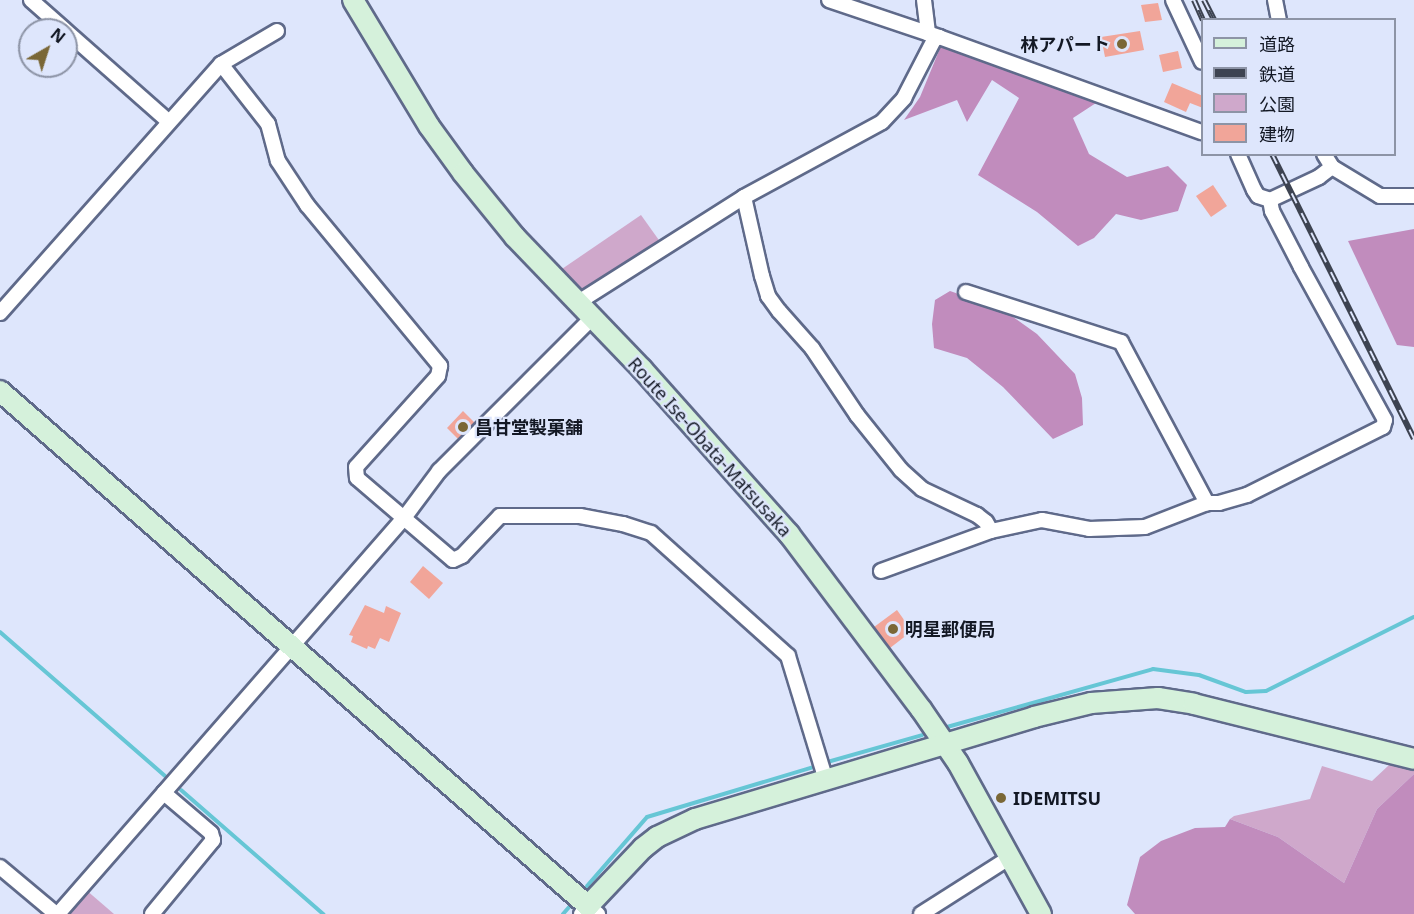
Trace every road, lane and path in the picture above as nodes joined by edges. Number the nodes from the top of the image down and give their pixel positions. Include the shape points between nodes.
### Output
1 (31, 0) edge
2 (354, 0) edge
3 (829, 0) edge
4 (924, 0) edge
5 (1173, 0) edge
6 (1275, 0) edge
7 (52, 18) edge
8 (1279, 18) edge
9 (277, 31) dead end
10 (933, 35) junction
11 (78, 41) edge
12 (1201, 58) edge
13 (221, 64) junction
14 (168, 121) junction
15 (1201, 131) edge
16 (1239, 156) edge
17 (1325, 156) edge
18 (1332, 167) junction
19 (1414, 196) edge
20 (744, 197) junction
21 (1270, 200) junction
22 (966, 292) dead end
23 (577, 303) junction
24 (0, 313) edge
25 (592, 318) junction
26 (0, 391) edge
27 (1207, 503) junction
28 (404, 518) junction
29 (991, 531) junction
30 (881, 571) dead end
31 (291, 645) junction
32 (945, 745) junction
33 (1414, 759) edge
34 (825, 776) junction
35 (164, 793) junction
36 (1009, 858) junction
37 (0, 867) edge
38 (589, 911) edge
39 (57, 914) edge
40 (152, 914) edge
41 (921, 914) edge
42 (1041, 914) edge

1 - 7 street
2 - 23 street, Route Ise-Obata-Matsusaka via 429,126 463,173 514,237
3 - 10 street
4 - 10 street
5 - 12 street
6 - 8 street
9 - 13 street
10 - 15 street
10 - 20 street via 904,98 882,122
11 - 14 street
13 - 14 street
13 - 28 street via 268,124 278,161 307,205 440,366 438,376 356,467 357,478
14 - 24 street
16 - 21 street via 1258,196
17 - 18 street
18 - 19 street via 1380,196
18 - 21 street
20 - 23 street
20 - 29 street via 768,296 779,311 812,348 857,415 901,470 932,495 977,515
21 - 27 street via 1283,234 1386,424 1272,484 1219,503
22 - 27 street via 1121,342
23 - 25 street, Route Ise-Obata-Matsusaka
25 - 28 street via 450,458
25 - 32 street, Route Ise-Obata-Matsusaka via 789,534
26 - 31 street
27 - 29 street via 1145,527 1089,529 1042,520
28 - 31 street
28 - 34 street via 453,560 462,556 500,516 580,516 651,533 788,656
29 - 30 street
31 - 35 street
31 - 38 street
32 - 33 street via 1091,703 1158,698
32 - 34 street
32 - 36 street, Route Ise-Obata-Matsusaka
34 - 38 street via 676,827 643,848
35 - 39 street
35 - 40 street via 211,832 213,840
36 - 41 street
36 - 42 street, Route Ise-Obata-Matsusaka
37 - 39 street

